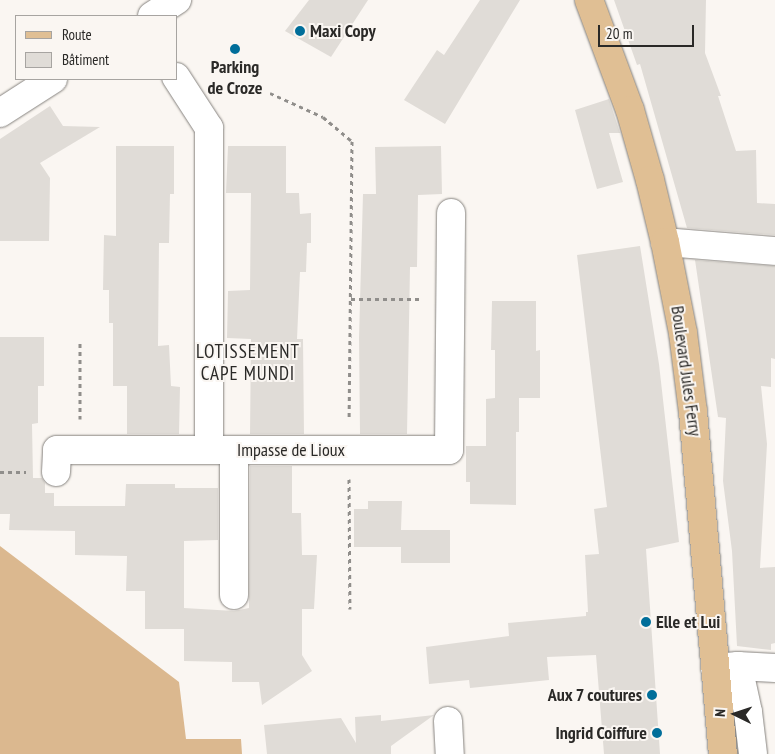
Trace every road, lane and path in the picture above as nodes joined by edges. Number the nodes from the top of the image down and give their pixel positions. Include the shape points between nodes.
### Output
1 (177, 0) edge
2 (589, 0) edge
3 (154, 15) edge
4 (51, 80) edge
5 (178, 80) edge
6 (270, 93) dead end
7 (0, 113) edge
8 (451, 214) dead end
9 (665, 242) junction
10 (775, 252) edge
11 (351, 299) junction
12 (450, 300) junction
13 (80, 342) dead end
14 (80, 450) junction
15 (222, 450) junction
16 (349, 450) junction
17 (56, 472) dead end
18 (234, 594) dead end
19 (350, 609) dead end
20 (727, 667) junction
21 (775, 668) edge
22 (448, 721) dead end
23 (450, 754) edge
24 (723, 754) edge
25 (753, 754) edge

1 - 3 street
2 - 9 main road, Boulevard Jules Ferry via 630,110
4 - 7 street
5 - 15 street via 209,128
6 - 11 path via 323,117 352,141
8 - 12 street, Impasse de Lioux
9 - 10 street
9 - 20 main road, Boulevard Jules Ferry via 682,333
11 - 12 path
11 - 16 path
12 - 16 street, Impasse de Lioux via 449,450
13 - 14 path
14 - 15 street, Impasse de Lioux
14 - 17 street, Impasse de Lioux via 57,450
15 - 16 street, Impasse de Lioux
15 - 18 street
16 - 19 path
20 - 21 street
20 - 24 main road, Boulevard Jules Ferry
20 - 25 street via 748,712
22 - 23 street

